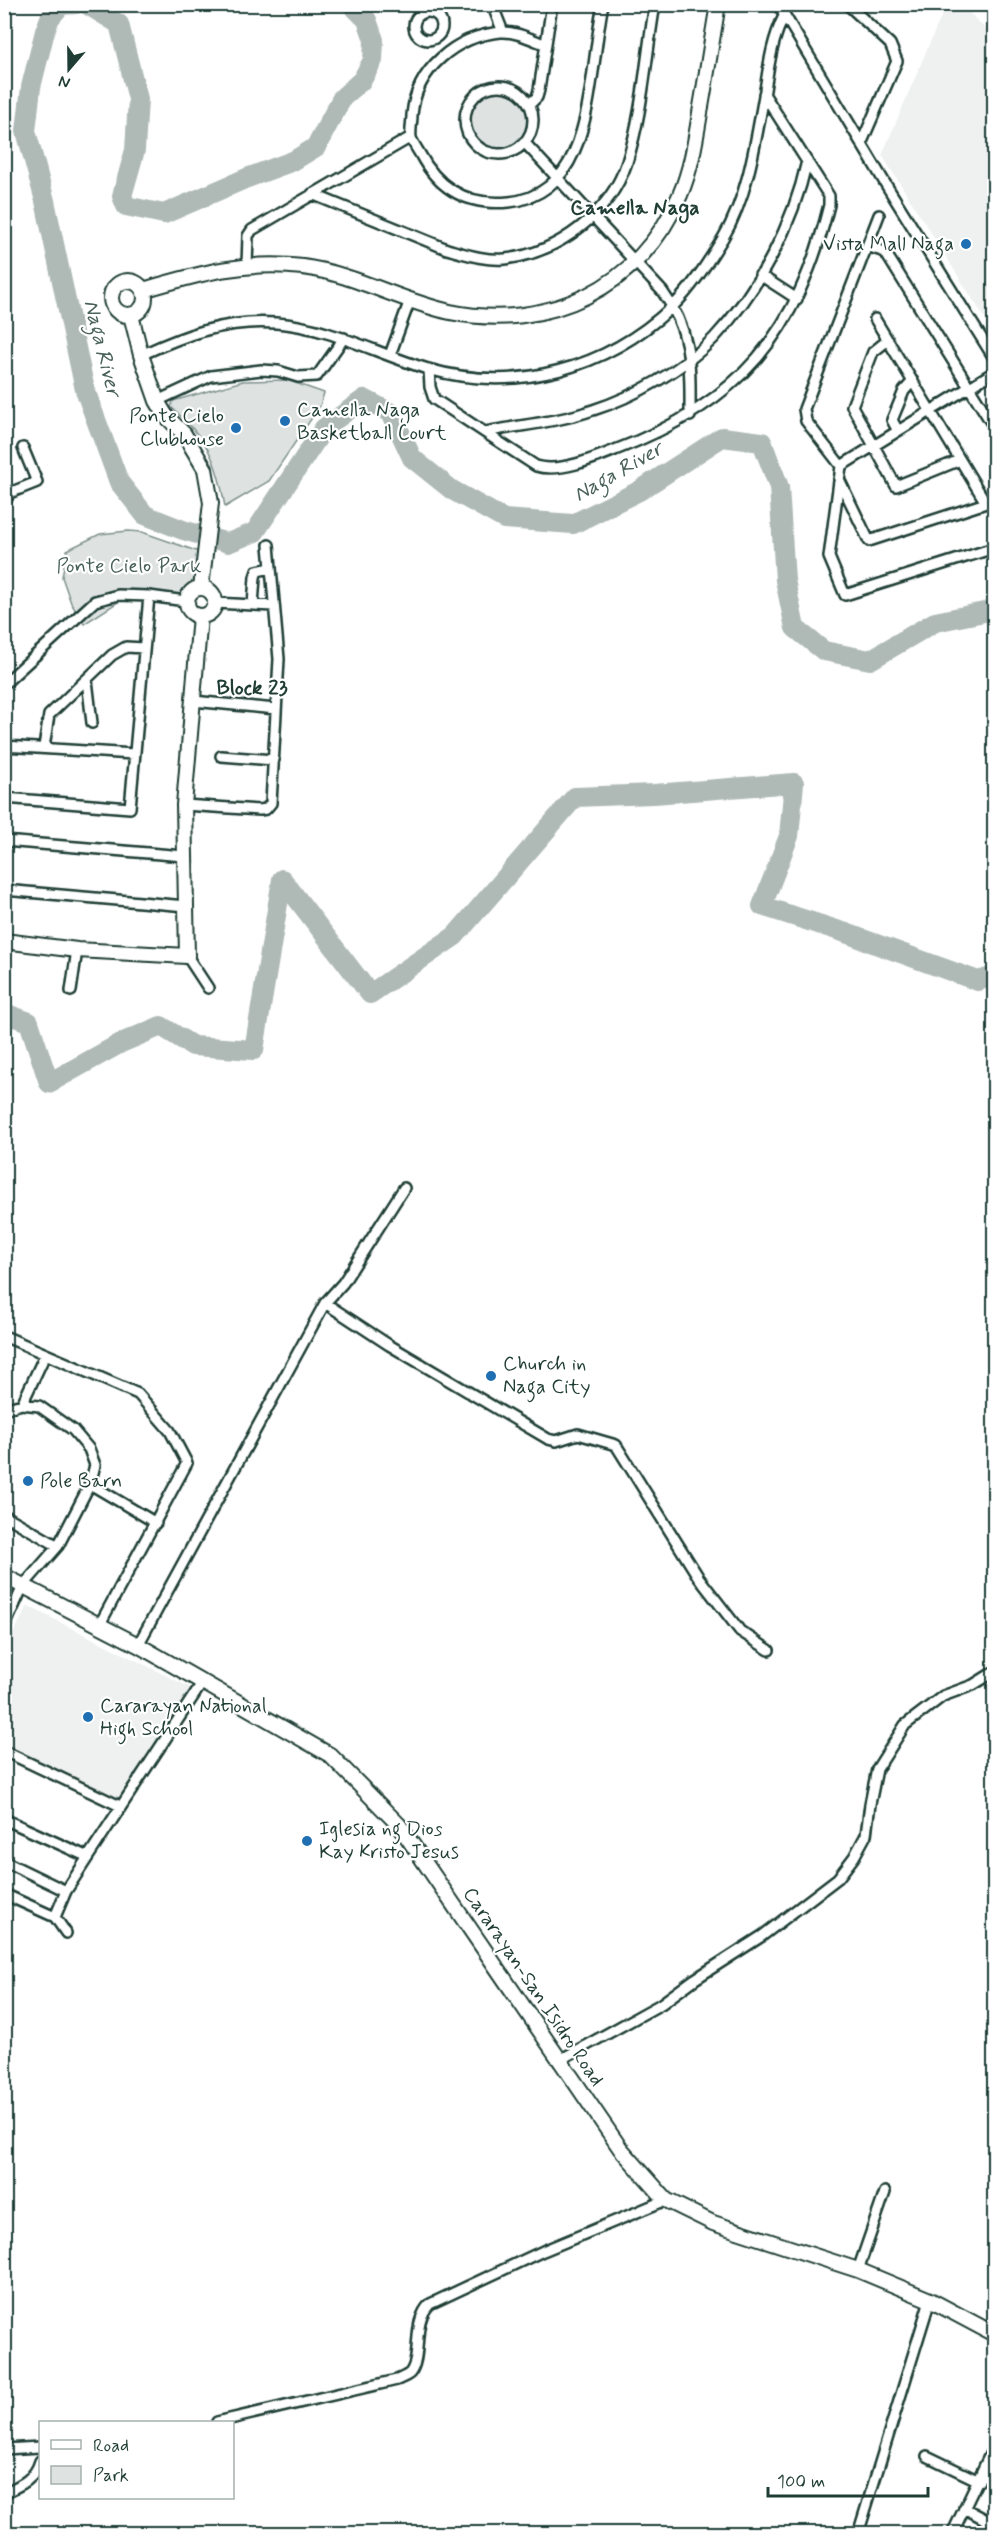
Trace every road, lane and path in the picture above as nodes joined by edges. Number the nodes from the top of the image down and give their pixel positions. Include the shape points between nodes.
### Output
1 (492, 4) edge
2 (552, 4) edge
3 (603, 4) edge
4 (655, 4) edge
5 (718, 4) edge
6 (778, 4) edge
7 (847, 4) edge
8 (784, 16) junction
9 (503, 32) junction
10 (439, 36) dead end
11 (544, 44) junction
12 (450, 49) junction
13 (764, 94) junction
14 (530, 104) junction
15 (411, 137) junction
16 (862, 142) junction
17 (525, 143) junction
18 (807, 161) junction
19 (557, 180) junction
20 (312, 194) junction
21 (879, 215) dead end
22 (592, 219) junction
23 (867, 246) junction
24 (636, 263) junction
25 (247, 266) junction
26 (760, 275) junction
27 (143, 290) junction
28 (797, 299) junction
29 (410, 300) junction
30 (673, 306) junction
31 (131, 315) junction
32 (875, 319) dead end
33 (344, 338) junction
34 (888, 340) junction
35 (141, 355) junction
36 (390, 355) junction
37 (690, 357) junction
38 (994, 358) edge
39 (429, 369) junction
40 (994, 372) edge
41 (913, 381) junction
42 (970, 387) junction
43 (157, 401) junction
44 (931, 411) junction
45 (690, 416) junction
46 (994, 427) edge
47 (898, 431) junction
48 (485, 432) junction
49 (874, 446) junction
50 (23, 448) dead end
51 (960, 460) junction
52 (841, 466) junction
53 (839, 478) junction
54 (6, 490) edge
55 (4, 504) edge
56 (269, 545) dead end
57 (994, 548) edge
58 (271, 568) junction
59 (201, 588) junction
60 (149, 596) junction
61 (186, 601) junction
62 (215, 603) junction
63 (253, 605) junction
64 (274, 606) junction
65 (200, 616) junction
66 (144, 648) junction
67 (87, 680) junction
68 (4, 684) edge
69 (193, 701) junction
70 (276, 709) junction
71 (92, 723) dead end
72 (4, 746) edge
73 (44, 747) junction
74 (134, 754) junction
75 (221, 756) dead end
76 (274, 760) junction
77 (4, 798) edge
78 (184, 805) junction
79 (4, 841) edge
80 (184, 856) junction
81 (4, 890) edge
82 (186, 906) junction
83 (4, 941) edge
84 (77, 950) junction
85 (187, 956) junction
86 (208, 988) dead end
87 (71, 991) dead end
88 (404, 1188) dead end
89 (325, 1304) junction
90 (4, 1336) edge
91 (45, 1355) junction
92 (22, 1404) junction
93 (4, 1409) edge
94 (90, 1484) junction
95 (4, 1515) edge
96 (156, 1523) junction
97 (58, 1546) junction
98 (4, 1576) edge
99 (24, 1586) junction
100 (100, 1624) junction
101 (4, 1628) edge
102 (138, 1645) junction
103 (769, 1650) dead end
104 (994, 1672) edge
105 (202, 1683) junction
106 (4, 1751) edge
107 (120, 1806) junction
108 (4, 1819) edge
109 (88, 1857) junction
110 (4, 1861) edge
111 (66, 1892) junction
112 (4, 1894) edge
113 (55, 1917) junction
114 (66, 1933) dead end
115 (558, 2061) junction
116 (885, 2192) dead end
117 (666, 2200) junction
118 (858, 2270) junction
119 (930, 2300) junction
120 (994, 2334) edge
121 (220, 2421) edge
122 (994, 2446) edge
123 (39, 2447) edge
124 (4, 2448) edge
125 (927, 2456) dead end
126 (39, 2465) edge
127 (980, 2477) junction
128 (994, 2481) edge
129 (4, 2493) edge
130 (964, 2508) junction
131 (994, 2524) edge
132 (858, 2534) edge
133 (952, 2534) edge

1 - 9 street
2 - 11 street
3 - 19 street via 584,121 574,153
4 - 22 street via 627,164
5 - 24 street via 690,167 665,223
6 - 8 street
7 - 16 street via 890,44 897,61
8 - 13 street via 773,42
8 - 16 street
9 - 11 street
9 - 12 street via 477,36
10 - 12 street
11 - 14 street via 537,97
12 - 15 street via 408,101
13 - 18 street
13 - 30 street via 747,179 724,236
14 - 17 street via 534,124
14 - 17 street via 516,90 496,86 477,93 466,110 466,130 478,147 507,154
15 - 19 street via 444,186 464,197 490,204 521,201
15 - 20 street
16 - 38 street
17 - 19 street
18 - 26 street via 794,205
18 - 28 street via 829,196 829,206
19 - 22 street
20 - 22 street via 447,249 503,260 556,244
20 - 25 street via 252,230 248,236
21 - 23 street
22 - 24 street
23 - 42 street via 885,252
23 - 52 street via 804,409 806,421
24 - 29 street via 593,294 553,310 525,315 449,312
24 - 30 street
25 - 27 street via 212,270
25 - 29 street via 329,272
26 - 28 street
26 - 37 street via 714,338
27 - 31 street via 144,306
27 - 31 street via 128,281 113,291 114,309
28 - 45 street via 774,338 743,374
29 - 36 street
30 - 37 street via 686,335
30 - 39 street via 644,331 600,358 549,374 505,380
31 - 35 street
32 - 34 street
33 - 35 street via 310,327 249,323 204,330
33 - 36 street
33 - 43 street via 317,376 298,377 261,370 211,375
34 - 41 street
34 - 49 street via 873,352 852,406
35 - 43 street
36 - 39 street
37 - 45 street
37 - 48 street via 637,392 593,411
39 - 48 street via 434,399
40 - 42 street
41 - 44 street
41 - 47 street via 904,391 892,420
42 - 44 street
42 - 46 street
43 - 59 street via 184,434 205,469 210,490
44 - 47 street
44 - 51 street
45 - 48 street via 610,452 546,469
47 - 49 street
49 - 51 street via 896,486
49 - 52 street
50 - 54 street via 37,482
51 - 53 street via 986,503 869,541
52 - 53 street
53 - 57 street via 829,557 845,595
54 - 55 street
56 - 58 street
58 - 63 street via 257,571
58 - 64 street
59 - 61 street via 189,593
59 - 62 street via 212,592
60 - 61 street
60 - 66 street
60 - 68 street via 118,595 95,601
61 - 65 street via 192,613
62 - 63 street
62 - 65 street via 212,611
63 - 64 street
64 - 70 street via 279,659
65 - 69 street
66 - 67 street via 126,647
66 - 74 street
67 - 71 street
67 - 73 street via 49,715
69 - 70 street
69 - 78 street
70 - 76 street
72 - 73 street
73 - 74 street
74 - 77 street via 130,808
75 - 76 street
76 - 78 street via 271,803 266,808
78 - 80 street
79 - 80 street
80 - 82 street
81 - 82 street
82 - 85 street
83 - 84 street
84 - 85 street
84 - 87 street
85 - 86 street
88 - 89 street via 343,1283
89 - 102 street
89 - 103 street via 548,1439 556,1442 578,1434 616,1444 699,1578 740,1631
90 - 91 street
91 - 92 street
91 - 96 street via 138,1394 170,1431 187,1462
92 - 93 street
92 - 94 street via 39,1406 73,1430 89,1449 95,1465
94 - 96 street
94 - 97 street
95 - 97 street
96 - 100 street
97 - 99 street
98 - 99 street, Cararayan-San Isidro Road
99 - 100 street, Cararayan-San Isidro Road
99 - 101 street
100 - 102 street, Cararayan-San Isidro Road
102 - 105 street, Cararayan-San Isidro Road
104 - 115 street via 943,1696 905,1725 877,1769 866,1835 838,1878 762,1936 661,2004
105 - 107 street
105 - 115 street, Cararayan-San Isidro Road via 330,1755 399,1826
106 - 107 street
107 - 109 street
108 - 109 street
109 - 111 street
110 - 111 street
111 - 113 street
112 - 113 street
113 - 114 street
115 - 117 street, Cararayan-San Isidro Road via 620,2148
116 - 118 street
117 - 118 street, Cararayan-San Isidro Road via 713,2223
117 - 121 street via 430,2304 423,2311 413,2365 409,2373 397,2380
118 - 119 street, Cararayan-San Isidro Road
119 - 120 street, Cararayan-San Isidro Road
119 - 132 street
122 - 127 street
123 - 124 street
125 - 127 street
126 - 129 street via 37,2472 21,2485
127 - 128 street
127 - 130 street
130 - 131 street
130 - 133 street

